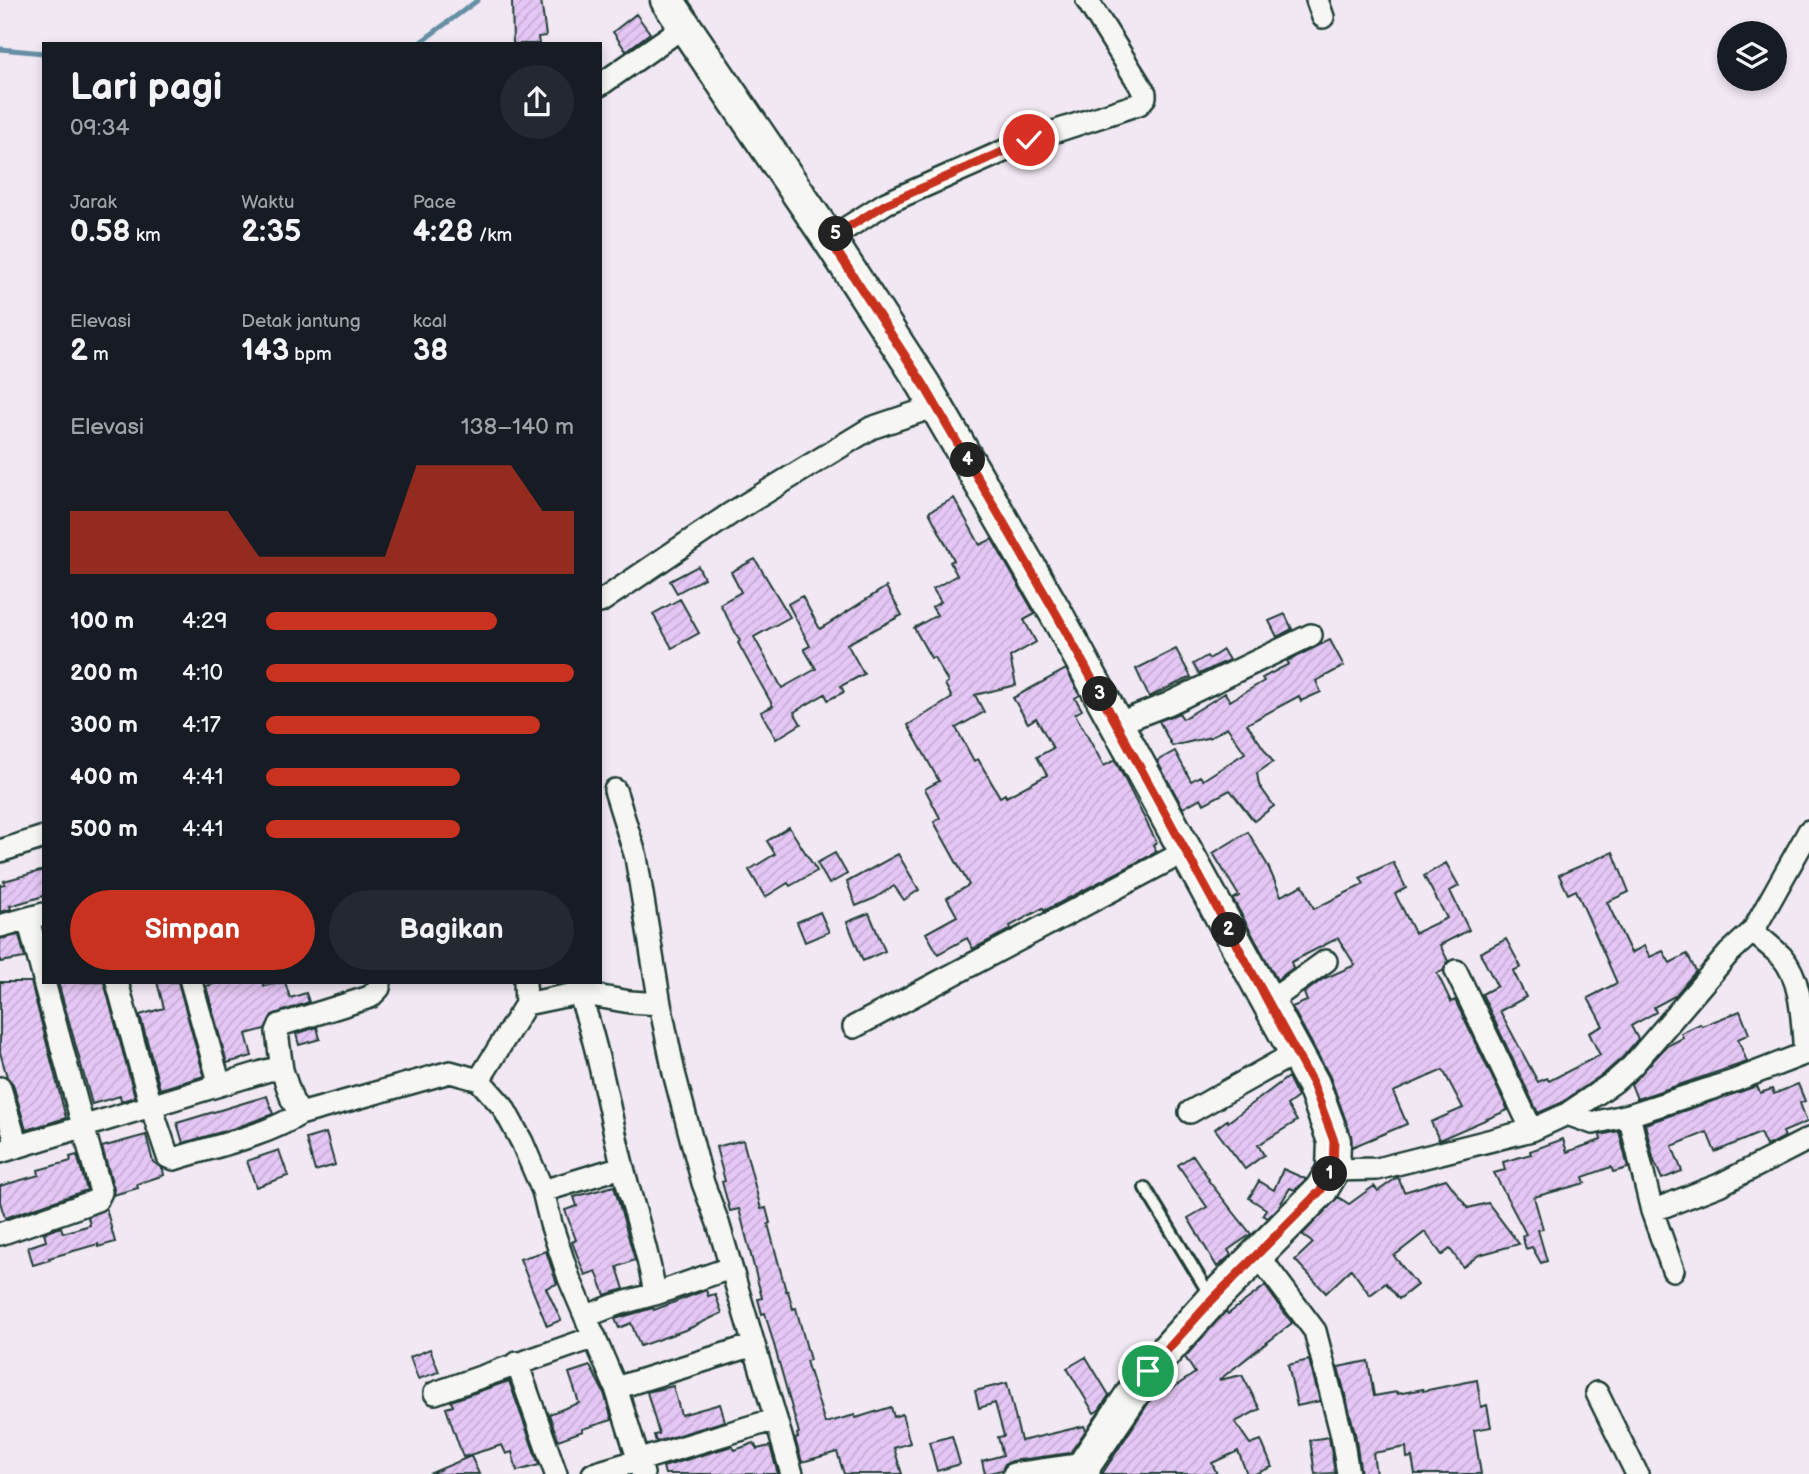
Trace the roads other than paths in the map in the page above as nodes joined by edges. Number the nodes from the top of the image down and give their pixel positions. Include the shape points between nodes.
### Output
1 (667, 0) edge
2 (1087, 0) edge
3 (686, 25) junction
4 (602, 84) edge
5 (829, 239) junction
6 (936, 406) junction
7 (602, 601) edge
8 (1311, 635) dead end
9 (1116, 724) junction
10 (615, 790) dead end
11 (1809, 831) edge
12 (42, 838) edge
13 (0, 851) edge
14 (1186, 851) junction
15 (36, 917) edge
16 (0, 926) edge
17 (1753, 931) junction
18 (1326, 961) dead end
19 (42, 964) edge
20 (1455, 971) dead end
21 (45, 984) edge
22 (118, 984) edge
23 (192, 984) edge
24 (380, 984) edge
25 (526, 984) edge
26 (579, 993) junction
27 (1269, 1002) junction
28 (527, 1004) junction
29 (660, 1004) junction
30 (854, 1027) dead end
31 (1296, 1052) junction
32 (1807, 1053) edge
33 (282, 1070) junction
34 (479, 1080) junction
35 (220, 1084) junction
36 (0, 1088) edge
37 (152, 1106) junction
38 (1190, 1112) dead end
39 (300, 1114) junction
40 (1567, 1114) junction
41 (1629, 1115) junction
42 (83, 1128) junction
43 (1532, 1130) junction
44 (1809, 1139) edge
45 (9, 1149) edge
46 (622, 1167) junction
47 (1333, 1170) junction
48 (1145, 1188) dead end
49 (543, 1191) junction
50 (1653, 1210) junction
51 (0, 1234) edge
52 (1258, 1255) junction
53 (730, 1268) junction
54 (1673, 1270) dead end
55 (655, 1294) junction
56 (1212, 1300) junction
57 (587, 1316) junction
58 (595, 1337) junction
59 (754, 1345) junction
60 (517, 1363) junction
61 (616, 1388) junction
62 (435, 1393) dead end
63 (1597, 1393) dead end
64 (776, 1419) junction
65 (641, 1467) edge
66 (1084, 1469) edge
67 (556, 1474) edge
68 (593, 1474) edge
69 (792, 1474) edge
70 (1014, 1474) edge
71 (1348, 1474) edge
72 (1637, 1474) edge

1 - 3 street
2 - 5 street via 1145,93 1139,104 1029,140 886,204
3 - 4 street
3 - 5 street
5 - 6 street
6 - 7 street via 871,428 730,513
6 - 9 street
8 - 9 street
9 - 14 street
10 - 29 street via 636,856
11 - 17 street
12 - 13 street
14 - 27 street
14 - 30 street
15 - 16 street
15 - 19 street
17 - 32 street via 1784,959 1793,977
17 - 40 street via 1632,1066
18 - 27 street
20 - 43 street
21 - 42 street
22 - 37 street
23 - 35 street
24 - 33 street via 370,997 280,1025
25 - 28 street
26 - 28 street
26 - 29 street
26 - 46 street
27 - 31 street
28 - 34 street
29 - 53 street via 674,1073
31 - 38 street
31 - 47 street via 1334,1141
32 - 41 street
33 - 35 street
33 - 39 street
34 - 39 street via 450,1072
34 - 49 street via 503,1107
35 - 37 street
36 - 45 street
37 - 39 street via 171,1158 267,1129
37 - 42 street
40 - 41 street via 1592,1123
40 - 43 street
41 - 50 street
42 - 45 street
42 - 51 street via 100,1185 96,1200
43 - 47 street via 1377,1169
44 - 50 street via 1719,1185
46 - 49 street
46 - 55 street
47 - 52 street via 1321,1190
48 - 56 lane
49 - 57 street via 566,1268
50 - 54 street
52 - 56 street
52 - 71 street via 1315,1331
53 - 55 street
53 - 59 street
55 - 57 street
56 - 66 street via 1148,1371
57 - 58 street
58 - 60 street
58 - 61 street
59 - 61 street
59 - 64 street
60 - 62 street
60 - 67 street
61 - 65 street
63 - 72 street
64 - 65 street
64 - 69 street
65 - 68 street
66 - 70 street

